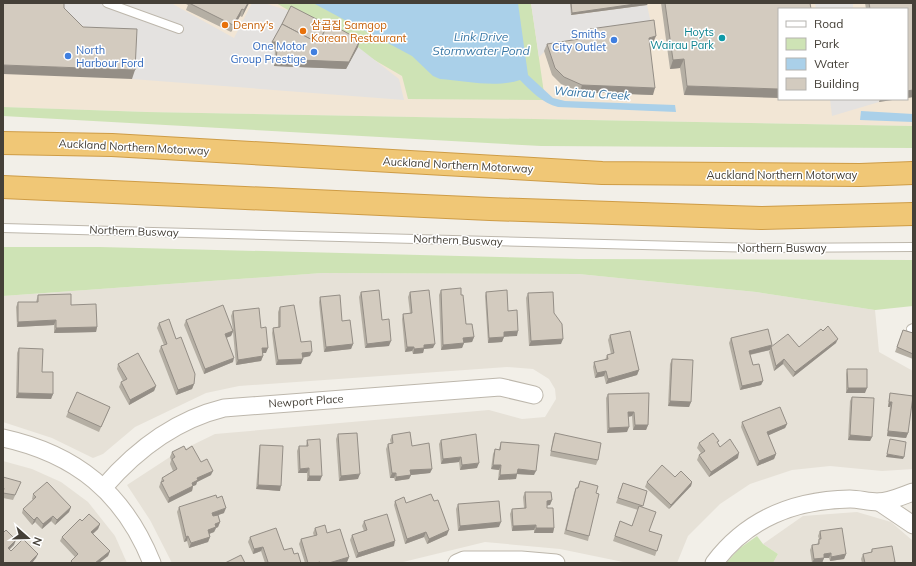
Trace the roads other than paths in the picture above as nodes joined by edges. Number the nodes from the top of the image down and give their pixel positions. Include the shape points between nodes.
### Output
1 (107, 3) edge
2 (179, 29) dead end
3 (3, 143) edge
4 (913, 173) edge
5 (3, 188) edge
6 (913, 214) edge
7 (3, 228) edge
8 (913, 247) edge
9 (534, 395) dead end
10 (3, 438) edge
11 (104, 487) junction
12 (913, 492) edge
13 (878, 502) junction
14 (913, 526) edge
15 (152, 563) edge
16 (457, 563) edge
17 (556, 563) edge
18 (714, 563) edge

1 - 2 lane
3 - 4 highway, Auckland Northern Motorway via 120,145 602,173
5 - 6 highway via 761,218
7 - 8 lane, Northern Busway via 758,248
9 - 11 street, Newport Place via 500,387 224,408 170,429 131,459
10 - 11 street via 33,446 62,459
11 - 15 street via 126,513
12 - 13 street
13 - 14 street
13 - 18 street via 851,499 825,501 778,511 749,527 725,548
16 - 17 street via 464,560

